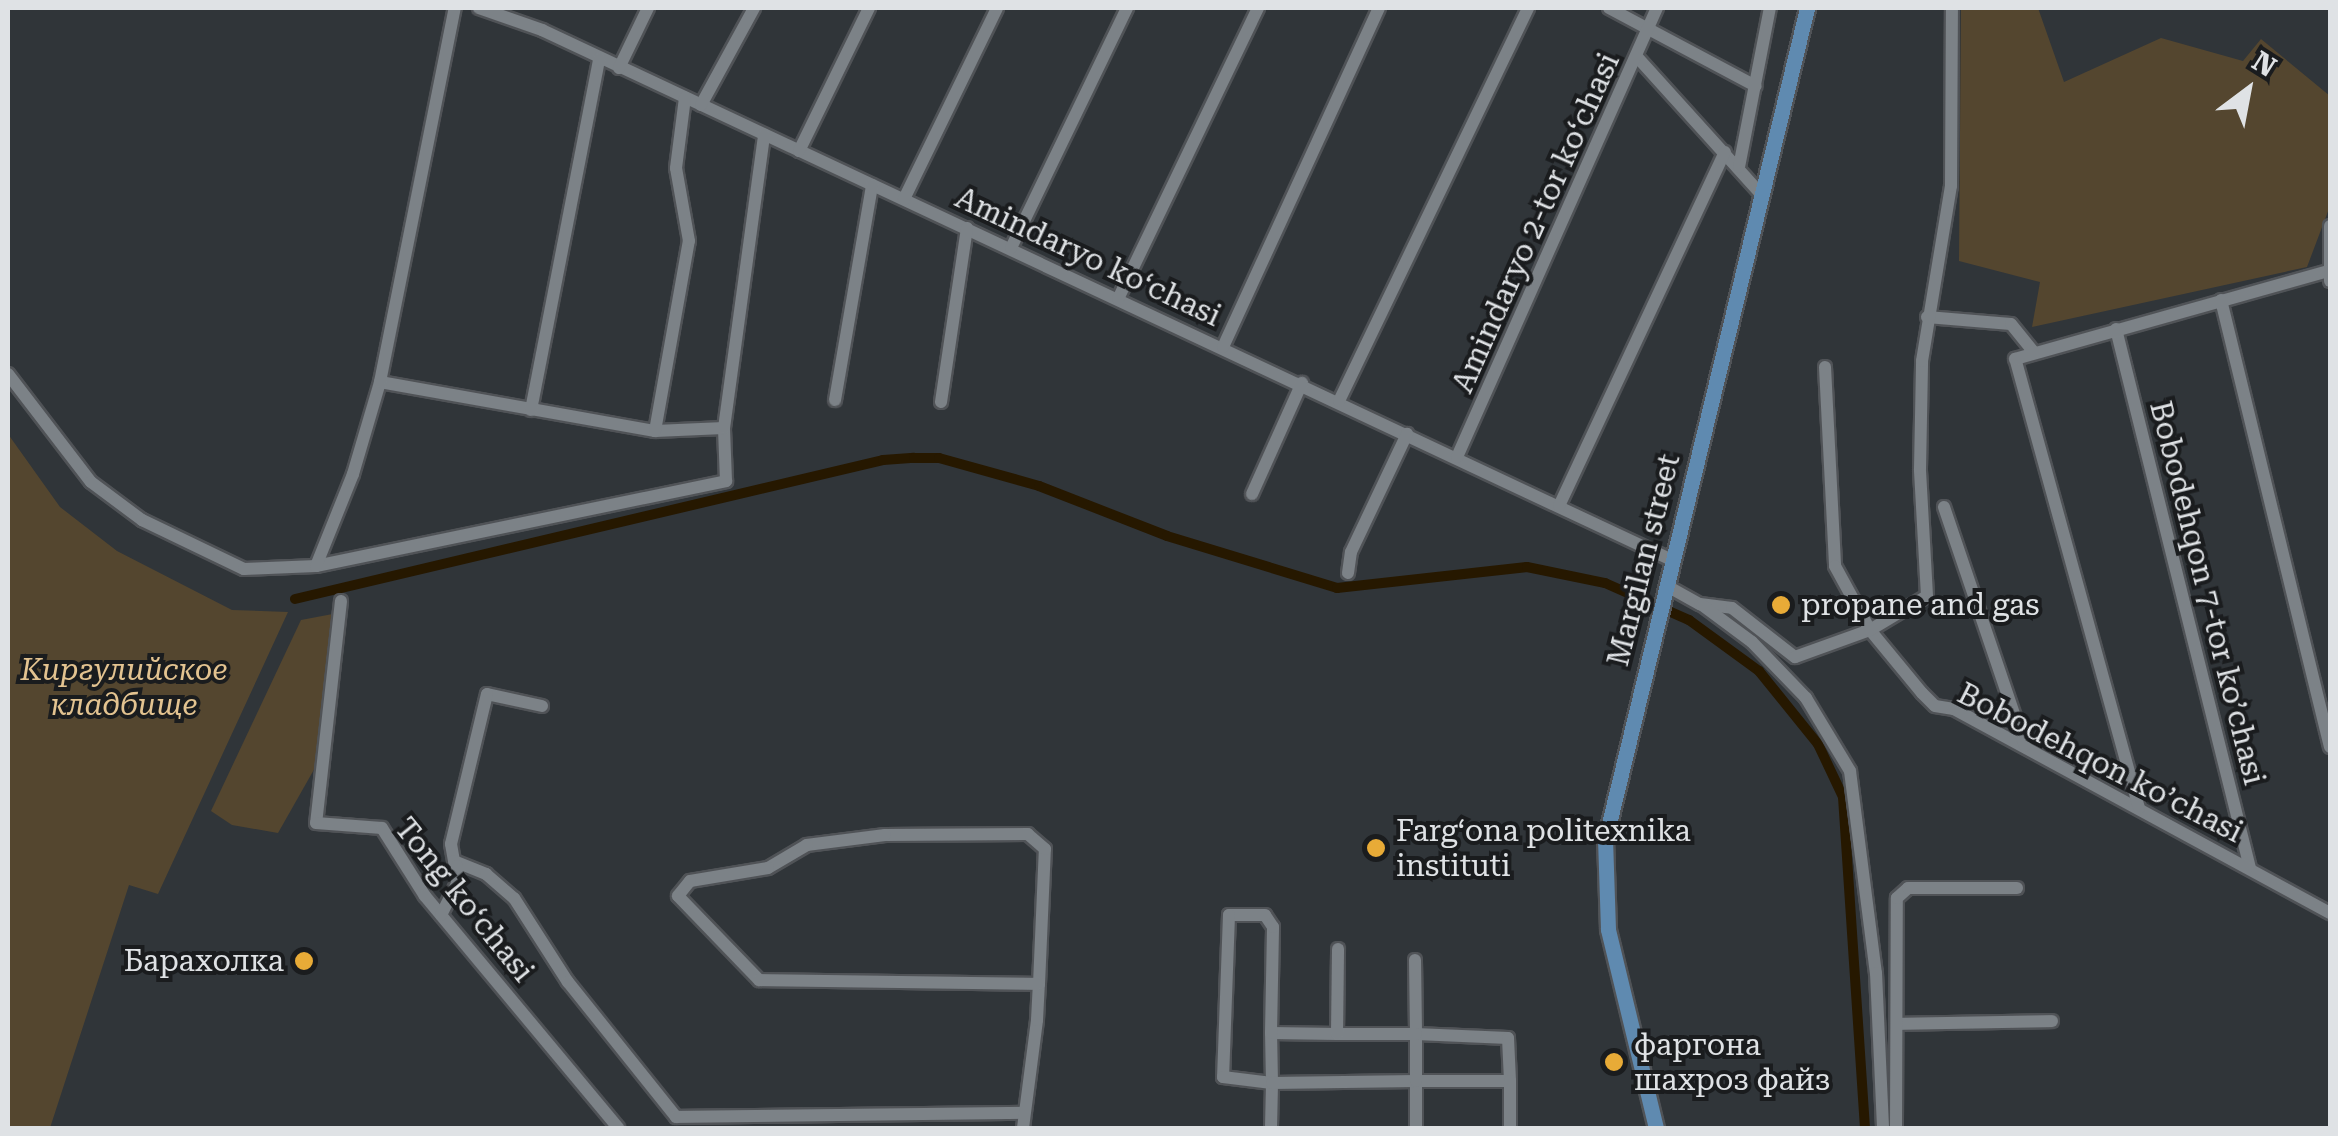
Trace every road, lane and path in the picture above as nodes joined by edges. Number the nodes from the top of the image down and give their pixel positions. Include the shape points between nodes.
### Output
1 (455, 8) edge
2 (479, 8) edge
3 (648, 8) edge
4 (754, 8) edge
5 (869, 8) edge
6 (996, 8) edge
7 (1127, 8) edge
8 (1258, 8) edge
9 (1379, 8) edge
10 (1528, 8) edge
11 (1608, 8) edge
12 (1658, 8) edge
13 (1770, 8) edge
14 (1808, 8) edge
15 (1952, 8) edge
16 (1647, 28) junction
17 (1638, 58) junction
18 (599, 59) junction
19 (618, 68) junction
20 (1756, 86) junction
21 (685, 98) junction
22 (701, 105) junction
23 (764, 135) junction
24 (799, 151) junction
25 (1725, 152) junction
26 (1739, 167) junction
27 (872, 185) junction
28 (1760, 193) junction
29 (904, 198) junction
30 (2330, 226) edge
31 (967, 228) junction
32 (1011, 248) junction
33 (2329, 267) edge
34 (1118, 300) junction
35 (2221, 300) junction
36 (1927, 316) junction
37 (2116, 329) junction
38 (1223, 347) junction
39 (2034, 352) junction
40 (1825, 367) dead end
41 (8, 374) edge
42 (380, 382) junction
43 (1302, 383) junction
44 (835, 400) dead end
45 (1339, 401) junction
46 (940, 402) dead end
47 (531, 410) junction
48 (724, 428) junction
49 (655, 431) junction
50 (1408, 434) junction
51 (1458, 458) junction
52 (1252, 494) dead end
53 (1559, 506) junction
54 (1944, 507) dead end
55 (1672, 560) junction
56 (316, 566) junction
57 (1348, 573) dead end
58 (1666, 590) junction
59 (341, 601) dead end
60 (1700, 604) junction
61 (1870, 630) junction
62 (542, 706) dead end
63 (2025, 746) junction
64 (2330, 747) edge
65 (2139, 808) junction
66 (457, 866) junction
67 (2250, 868) junction
68 (2017, 888) dead end
69 (2330, 914) edge
70 (442, 915) junction
71 (1338, 950) dead end
72 (1416, 960) dead end
73 (1039, 984) junction
74 (2052, 1021) dead end
75 (1897, 1024) junction
76 (1271, 1033) junction
77 (1336, 1034) junction
78 (1416, 1034) junction
79 (1416, 1081) junction
80 (1510, 1082) junction
81 (1272, 1083) junction
82 (1023, 1113) junction
83 (618, 1128) edge
84 (1023, 1128) edge
85 (1271, 1128) edge
86 (1416, 1128) edge
87 (1510, 1128) edge
88 (1656, 1128) edge
89 (1883, 1128) edge
90 (1896, 1128) edge

1 - 42 street
2 - 18 street, Amindaryo koʻchasi
3 - 19 street
4 - 22 street
5 - 24 street
6 - 29 street
7 - 32 street
8 - 34 street
9 - 38 street
10 - 45 street
11 - 16 street
12 - 16 street, Amindaryo 2-tor koʻchasi
13 - 20 street
14 - 28 main road, Margilan street
15 - 36 street via 1951,186
16 - 17 street, Amindaryo 2-tor koʻchasi
16 - 20 street
17 - 25 street
17 - 51 street, Amindaryo 2-tor koʻchasi
18 - 19 street, Amindaryo koʻchasi
18 - 47 street
19 - 21 street, Amindaryo koʻchasi
20 - 26 street
21 - 22 street, Amindaryo koʻchasi
21 - 49 street via 676,168 689,241
22 - 23 street, Amindaryo koʻchasi
23 - 24 street, Amindaryo koʻchasi
23 - 48 street
24 - 27 street, Amindaryo koʻchasi
25 - 26 street
25 - 53 street
26 - 28 street
27 - 29 street, Amindaryo koʻchasi
27 - 44 street
28 - 55 main road, Margilan street
29 - 31 street, Amindaryo koʻchasi
30 - 33 street
31 - 32 street, Amindaryo koʻchasi
31 - 46 street
32 - 34 street, Amindaryo koʻchasi
33 - 35 street
34 - 38 street, Amindaryo koʻchasi
35 - 37 street
35 - 64 street
36 - 39 street via 2012,324
36 - 61 street via 1920,470 1928,596
37 - 39 street
37 - 67 street, Bobodehqon 7-tor koʼchasi
38 - 43 street, Amindaryo koʻchasi
39 - 65 street via 2015,365
40 - 61 street, Bobodehqon koʼchasi via 1835,566
41 - 56 street via 91,482 142,520 244,569
42 - 47 street
42 - 56 street
43 - 45 street, Amindaryo koʻchasi
43 - 52 street
45 - 50 street, Amindaryo koʻchasi
47 - 49 street
48 - 49 street
48 - 56 street via 726,482
50 - 51 street, Amindaryo koʻchasi
50 - 57 street via 1351,552
51 - 53 street, Amindaryo koʻchasi
53 - 55 street, Amindaryo koʻchasi
54 - 63 street
55 - 58 main road, Margilan street
58 - 60 street
58 - 88 main road, Margilan street via 1606,840 1608,929
59 - 70 street, Tong koʻchasi via 316,823 382,828
60 - 61 street via 1732,608 1795,657
60 - 89 street via 1752,642 1806,698 1850,772 1876,973
61 - 63 street, Bobodehqon koʼchasi via 1934,706
62 - 66 street via 487,694 451,844
63 - 65 street, Bobodehqon koʼchasi
65 - 67 street, Bobodehqon koʼchasi
66 - 70 street
66 - 82 street via 486,874 514,898 568,982 676,1117
67 - 69 street, Bobodehqon koʼchasi
68 - 75 street via 1901,892
70 - 83 street, Tong koʻchasi
71 - 77 street
72 - 78 street
73 - 73 street via 1045,849 1028,834 885,835 807,845 768,868 690,881 678,896 760,980
73 - 82 street
74 - 75 street
75 - 90 street
76 - 77 street
76 - 81 street
76 - 81 street via 1270,918 1229,915 1223,1078
77 - 78 street
78 - 79 street
78 - 80 street via 1508,1038
79 - 80 street
79 - 81 street
79 - 86 street
80 - 87 street
81 - 85 street
82 - 84 street

